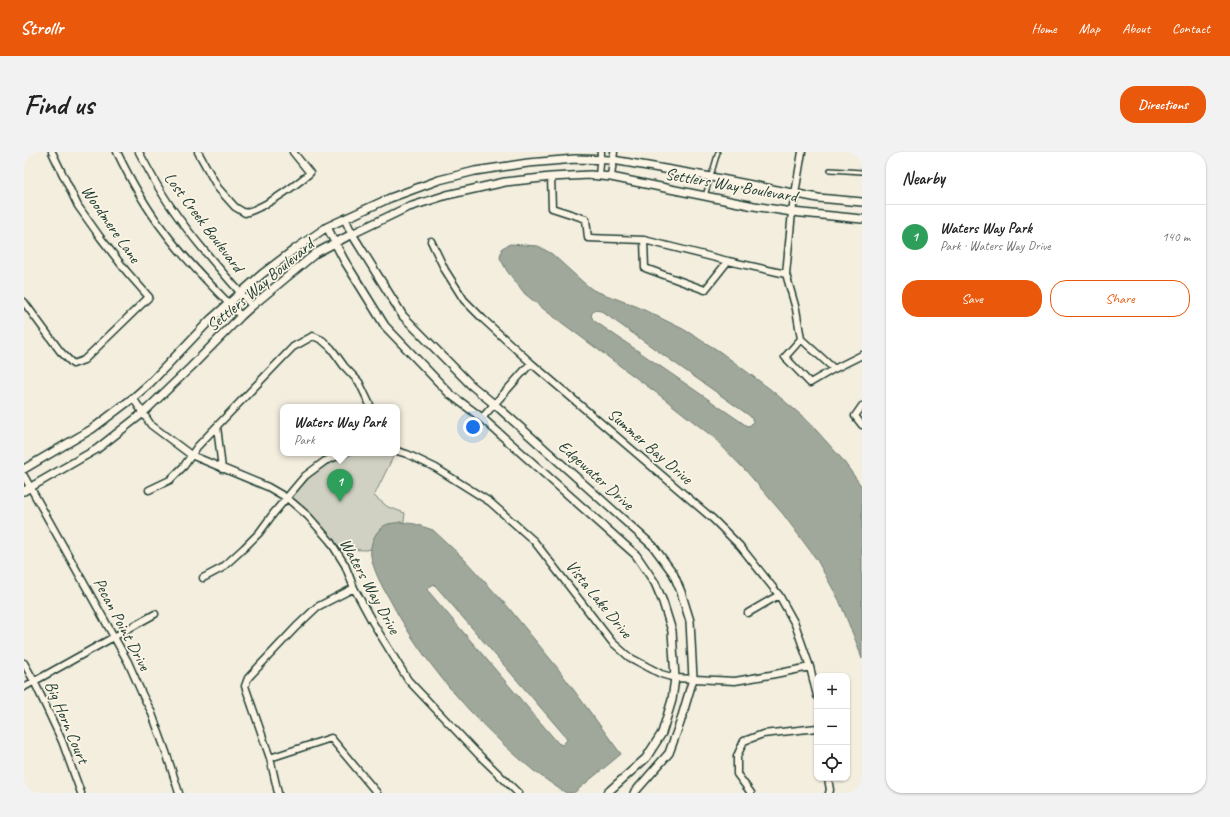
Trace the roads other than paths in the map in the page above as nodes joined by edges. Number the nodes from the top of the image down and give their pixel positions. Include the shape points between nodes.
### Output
1 (52, 152) edge
2 (117, 152) edge
3 (139, 152) edge
4 (198, 152) edge
5 (293, 152) edge
6 (614, 152) edge
7 (718, 152) edge
8 (802, 152) edge
9 (601, 156) edge
10 (613, 160) junction
11 (830, 170) dead end
12 (862, 172) edge
13 (599, 176) junction
14 (711, 176) junction
15 (551, 177) junction
16 (611, 177) junction
17 (796, 194) junction
18 (705, 196) junction
19 (862, 202) edge
20 (792, 212) junction
21 (345, 219) junction
22 (862, 219) edge
23 (327, 227) junction
24 (352, 234) junction
25 (644, 240) junction
26 (431, 241) dead end
27 (335, 244) junction
28 (728, 261) junction
29 (786, 274) junction
30 (241, 293) junction
31 (24, 302) edge
32 (229, 304) junction
33 (252, 306) junction
34 (241, 316) junction
35 (801, 339) junction
36 (862, 355) edge
37 (531, 363) junction
38 (832, 370) junction
39 (133, 398) junction
40 (370, 404) edge
41 (494, 404) junction
42 (862, 406) edge
43 (143, 413) junction
44 (482, 418) junction
45 (862, 425) edge
46 (217, 426) junction
47 (400, 452) edge
48 (190, 455) junction
49 (338, 456) edge
50 (24, 469) edge
51 (222, 469) junction
52 (24, 476) edge
53 (27, 489) edge
54 (149, 490) dead end
55 (287, 498) junction
56 (203, 578) dead end
57 (354, 588) junction
58 (779, 595) junction
59 (748, 613) dead end
60 (155, 614) dead end
61 (114, 637) junction
62 (24, 663) edge
63 (810, 667) junction
64 (675, 678) junction
65 (693, 679) junction
66 (34, 681) junction
67 (814, 684) edge
68 (24, 687) edge
69 (814, 728) edge
70 (270, 758) junction
71 (828, 781) edge
72 (81, 793) edge
73 (179, 793) edge
74 (278, 793) edge
75 (377, 793) edge
76 (518, 793) edge
77 (606, 793) edge
78 (634, 793) edge
79 (751, 793) edge
80 (829, 793) edge

1 - 31 street, Woodmere Lane via 78,206 149,297 84,360 73,364 60,351
2 - 32 street, Lost Creek Boulevard via 164,231
3 - 30 street, Lost Creek Boulevard via 171,208
4 - 5 street via 218,188 235,208 245,213 292,188 310,173
6 - 10 street
7 - 14 lane
8 - 17 street
9 - 10 street, Settlers Way Boulevard
9 - 13 street
9 - 21 street, Settlers Way Boulevard via 475,171 439,180 390,198
10 - 14 street, Settlers Way Boulevard
10 - 16 street
11 - 12 lane
13 - 15 street, Settlers Way Boulevard
13 - 16 street, Settlers Way Boulevard
14 - 17 street, Settlers Way Boulevard
14 - 18 lane
15 - 24 street, Settlers Way Boulevard via 505,182 446,195 406,208
15 - 25 street via 552,208 586,219 588,238
16 - 18 street, Settlers Way Boulevard
17 - 19 street, Settlers Way Boulevard
17 - 20 street
18 - 20 street, Settlers Way Boulevard
20 - 22 street, Settlers Way Boulevard
20 - 29 street
21 - 23 street, Settlers Way Boulevard
21 - 24 street, Edgewater Drive
23 - 27 street, Edgewater Drive
23 - 30 street, Settlers Way Boulevard via 262,274
24 - 27 street, Settlers Way Boulevard
24 - 41 street, Edgewater Drive via 403,316 471,385
25 - 28 street
25 - 28 street via 644,268 705,290
26 - 37 street, Summer Bay Drive via 464,300
27 - 33 street, Settlers Way Boulevard via 316,253
27 - 44 street, Edgewater Drive via 385,326 450,394
28 - 29 street
29 - 35 street
30 - 32 street, Settlers Way Boulevard
30 - 33 street, Lost Creek Boulevard
32 - 34 street, Lost Creek Boulevard
32 - 39 street, Settlers Way Boulevard
33 - 34 street, Settlers Way Boulevard
34 - 43 street, Settlers Way Boulevard
35 - 38 street via 832,367
35 - 38 street via 785,357 805,378 810,382
36 - 38 street
37 - 41 street
37 - 58 street, Summer Bay Drive via 713,519 740,546
39 - 43 street, Waters Way Drive
39 - 50 street, Settlers Way Boulevard via 92,429
40 - 46 street via 359,382 331,348 313,336 293,347
41 - 44 street
41 - 65 street, Edgewater Drive via 653,546 672,573 690,621
42 - 45 street via 855,416
43 - 48 street, Waters Way Drive via 151,425
43 - 53 street, Settlers Way Boulevard via 97,448
44 - 64 street, Edgewater Drive via 636,555 664,602 672,631
46 - 48 street
46 - 51 street
47 - 64 street, Vista Lake Drive via 436,468 490,502 534,540 612,642 629,657 661,674
48 - 51 street, Waters Way Drive
48 - 54 street via 184,466 170,480
49 - 55 street via 325,461 305,476
51 - 55 street, Waters Way Drive
52 - 53 street, Pecan Point Drive
53 - 61 street, Pecan Point Drive
55 - 56 street via 244,548 222,568
55 - 57 street, Waters Way Drive via 308,516 330,541 345,565
57 - 70 street via 317,607 248,678 245,686
57 - 76 street, Waters Way Drive via 408,680
58 - 59 street
58 - 63 street, Summer Bay Drive via 795,624
60 - 61 street
61 - 66 street
61 - 73 street, Pecan Point Drive via 151,711
62 - 66 street, Big Horn Court
63 - 65 street, Vista Lake Drive via 735,681
63 - 67 street, Summer Bay Drive
64 - 65 street, Vista Lake Drive
64 - 77 street, Edgewater Drive via 672,700 662,733 646,758
65 - 78 street, Edgewater Drive via 668,753
66 - 68 street
66 - 72 street, Big Horn Court via 62,741
69 - 79 street via 763,734 744,741 737,756 737,774
70 - 74 street
70 - 75 street via 331,738
71 - 80 street

